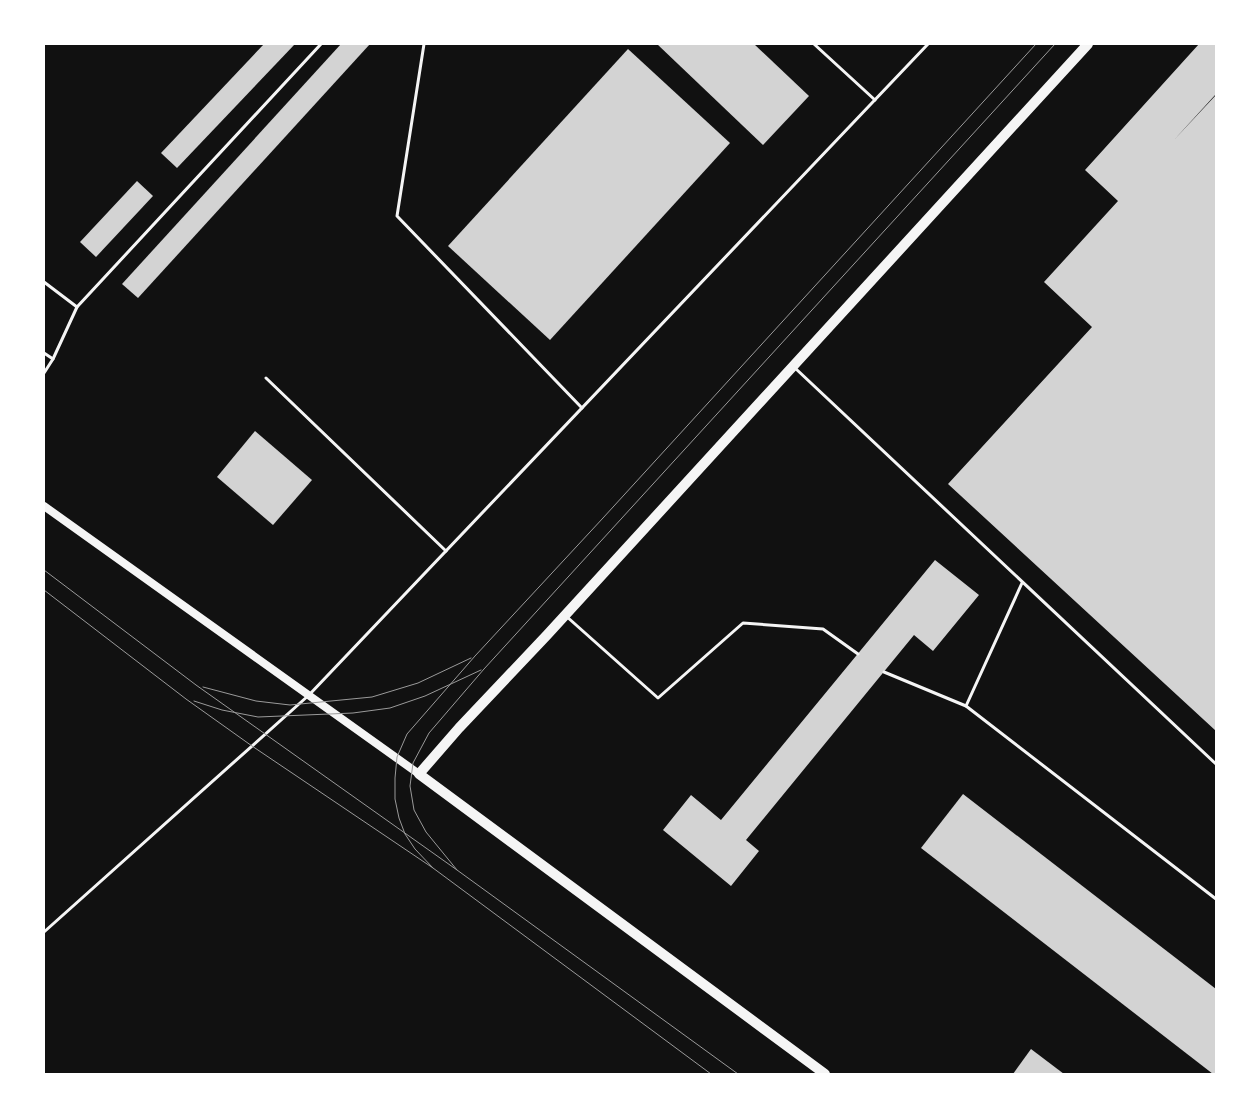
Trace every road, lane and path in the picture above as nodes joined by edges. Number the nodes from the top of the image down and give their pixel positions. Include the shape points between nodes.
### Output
1 (321, 44) edge
2 (424, 44) edge
3 (814, 44) edge
4 (928, 44) edge
5 (1088, 44) edge
6 (874, 100) junction
7 (44, 282) edge
8 (77, 307) junction
9 (44, 353) edge
10 (53, 359) junction
11 (793, 366) junction
12 (44, 372) edge
13 (266, 378) dead end
14 (582, 408) junction
15 (44, 506) edge
16 (446, 551) junction
17 (1022, 583) junction
18 (565, 615) junction
19 (858, 654) dead end
20 (884, 672) dead end
21 (309, 695) junction
22 (966, 706) junction
23 (1216, 764) edge
24 (419, 774) junction
25 (1216, 899) edge
26 (44, 932) edge
27 (824, 1074) edge

1 - 8 lane
2 - 14 lane via 397,216
3 - 6 lane
4 - 6 lane
5 - 11 main road
6 - 14 lane
7 - 8 lane
8 - 10 lane
9 - 10 lane
10 - 12 lane
11 - 17 lane
11 - 18 main road
13 - 16 lane
14 - 16 lane
15 - 21 main road
16 - 21 lane
17 - 22 lane
17 - 23 lane
18 - 19 lane via 658,698 743,623 823,629
18 - 24 main road
20 - 22 lane
21 - 24 main road
21 - 26 lane
22 - 25 lane
24 - 27 main road

